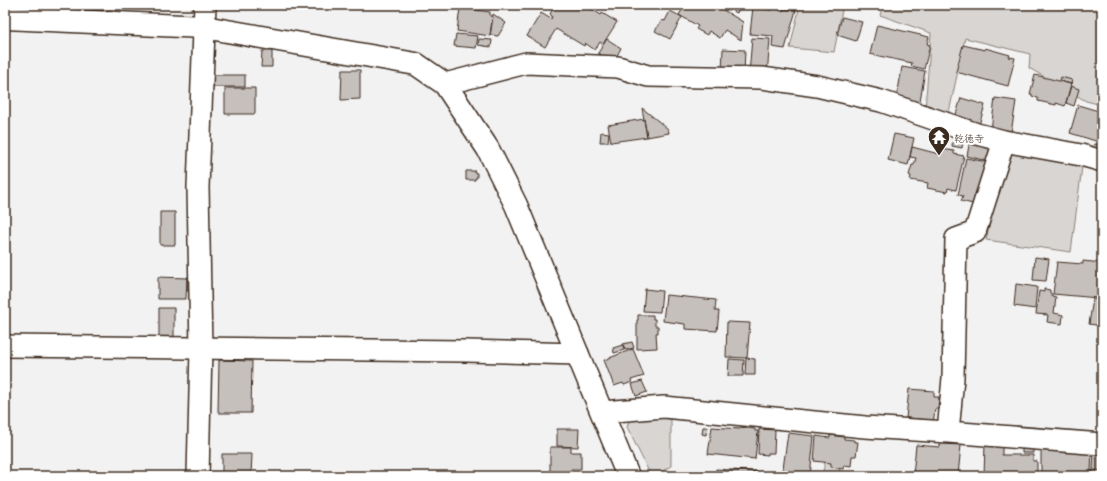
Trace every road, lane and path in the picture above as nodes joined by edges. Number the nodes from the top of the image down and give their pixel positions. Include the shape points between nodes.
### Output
1 (205, 5) edge
2 (5, 18) edge
3 (204, 27) junction
4 (445, 84) junction
5 (1004, 141) junction
6 (1102, 161) edge
7 (5, 346) edge
8 (201, 349) junction
9 (578, 354) junction
10 (602, 412) junction
11 (948, 432) junction
12 (1102, 444) edge
13 (198, 476) edge
14 (628, 476) edge

1 - 3 street
2 - 3 street
3 - 4 street via 416,64
3 - 8 street via 198,187
4 - 5 street via 526,63 618,67 648,76 762,78 817,86 881,101
4 - 9 street via 488,150 516,205
5 - 6 street
5 - 11 street via 975,232 956,239 953,378
7 - 8 street
8 - 9 street
8 - 13 street
9 - 10 street
10 - 11 street via 664,407 865,427
10 - 14 street
11 - 12 street

